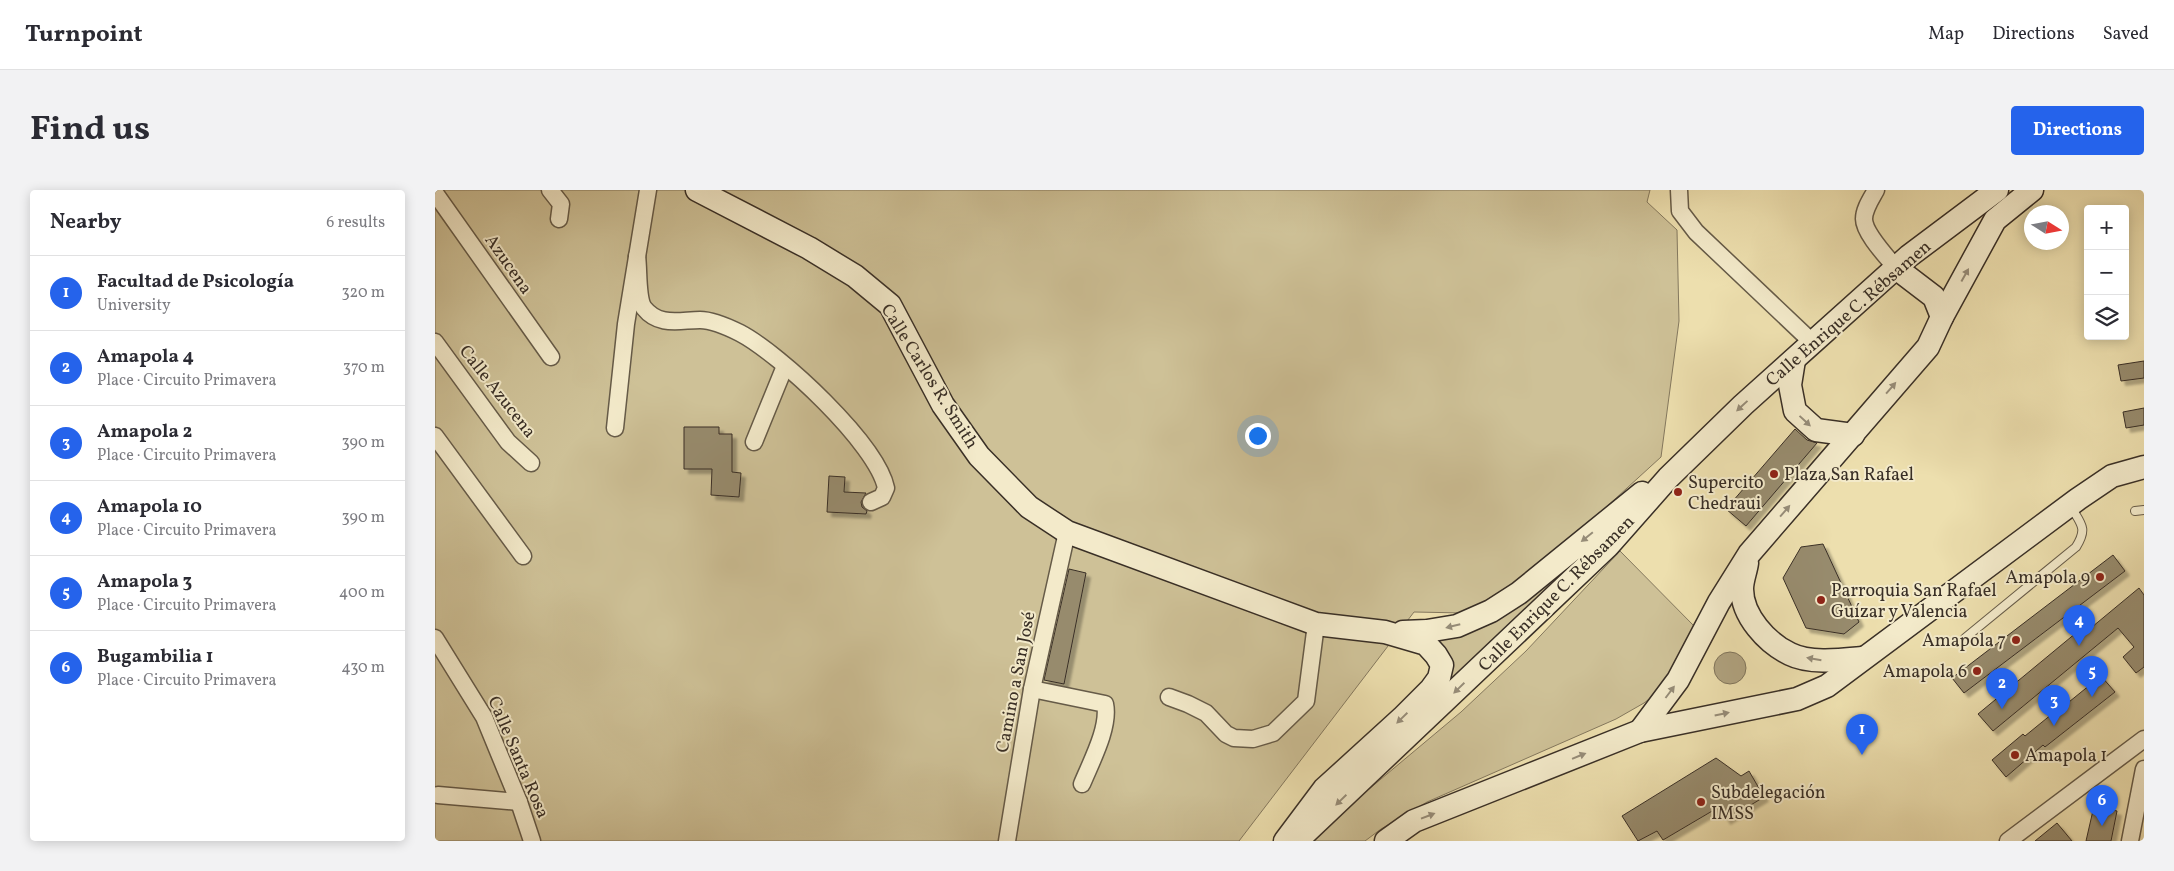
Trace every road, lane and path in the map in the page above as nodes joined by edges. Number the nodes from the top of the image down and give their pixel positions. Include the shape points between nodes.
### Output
1 (550, 190) edge
2 (648, 190) edge
3 (697, 190) edge
4 (1679, 190) edge
5 (1876, 190) edge
6 (1997, 190) edge
7 (2033, 190) edge
8 (435, 193) edge
9 (559, 218) dead end
10 (637, 256) junction
11 (1896, 268) junction
12 (1941, 317) junction
13 (435, 342) edge
14 (1813, 343) junction
15 (551, 357) dead end
16 (1794, 360) junction
17 (785, 366) junction
18 (615, 428) dead end
19 (1853, 435) junction
20 (435, 436) edge
21 (755, 442) dead end
22 (531, 463) dead end
23 (2144, 467) edge
24 (1668, 478) junction
25 (871, 502) dead end
26 (2069, 505) junction
27 (2144, 510) edge
28 (2135, 511) dead end
29 (1067, 532) junction
30 (1749, 554) junction
31 (523, 556) dead end
32 (1316, 624) junction
33 (1385, 632) junction
34 (435, 638) edge
35 (1965, 638) dead end
36 (1862, 658) junction
37 (1032, 689) junction
38 (1169, 697) dead end
39 (1640, 731) junction
40 (2139, 742) edge
41 (2144, 768) edge
42 (1082, 784) dead end
43 (438, 795) dead end
44 (519, 802) junction
45 (532, 841) edge
46 (1007, 841) edge
47 (1285, 841) edge
48 (1297, 841) edge
49 (1386, 841) edge
50 (2008, 841) edge
51 (2130, 841) edge

1 - 9 street via 561,204
2 - 10 street
3 - 29 street, Calle Carlos R. Smith via 809,248 855,276 891,305 943,405 979,456 1029,507
4 - 14 street via 1680,211 1696,232
5 - 11 street via 1866,209 1866,229
6 - 11 street, Calle Enrique C. Rébsamen
12 -> 7 street via 1995,220
8 - 15 street, Azucena
10 - 17 street via 639,298 644,308 655,317 663,322 703,320 740,333
10 - 18 street
11 - 12 street via 1934,297
11 - 14 street, Calle Enrique C. Rébsamen
19 -> 12 street via 1927,347
13 - 22 street, Calle Azucena via 508,442
14 - 16 street, Calle Enrique C. Rébsamen
16 -> 19 street via 1789,385 1795,411 1816,430
16 -> 24 street, Calle Enrique C. Rébsamen
17 - 21 street
17 - 25 street via 850,427 884,476 886,488 882,497
30 -> 19 street via 1766,529
20 - 31 street
23 - 26 street via 2113,476
24 -> 33 street, Calle Carlos R. Smith via 1638,495 1519,593 1491,611 1457,626
24 -> 48 street, Calle Enrique C. Rébsamen via 1608,546
26 - 35 lane via 2084,529 2084,536 2076,547
26 - 36 street
27 - 28 lane
29 - 32 street, Calle Carlos R. Smith
29 - 37 street, Camino a San José
36 -> 30 street via 1823,661 1791,655 1767,638 1751,618 1745,604 1742,589
39 -> 30 street via 1679,680 1719,602
32 - 33 street, Calle Carlos R. Smith
32 - 38 street via 1306,701 1273,733 1253,739 1234,738 1206,713
33 -> 47 street, Calle Carlos R. Smith via 1426,644 1441,666 1439,678 1402,718 1324,789
34 - 44 street, Calle Santa Rosa via 484,717
39 -> 36 street via 1797,699 1827,686
37 - 42 street via 1105,704 1107,713 1100,739
37 - 46 street, Camino a San José
49 -> 39 street via 1414,821
40 - 41 street
40 - 50 street
41 - 51 street
43 - 44 street
44 - 45 street, Calle Santa Rosa

